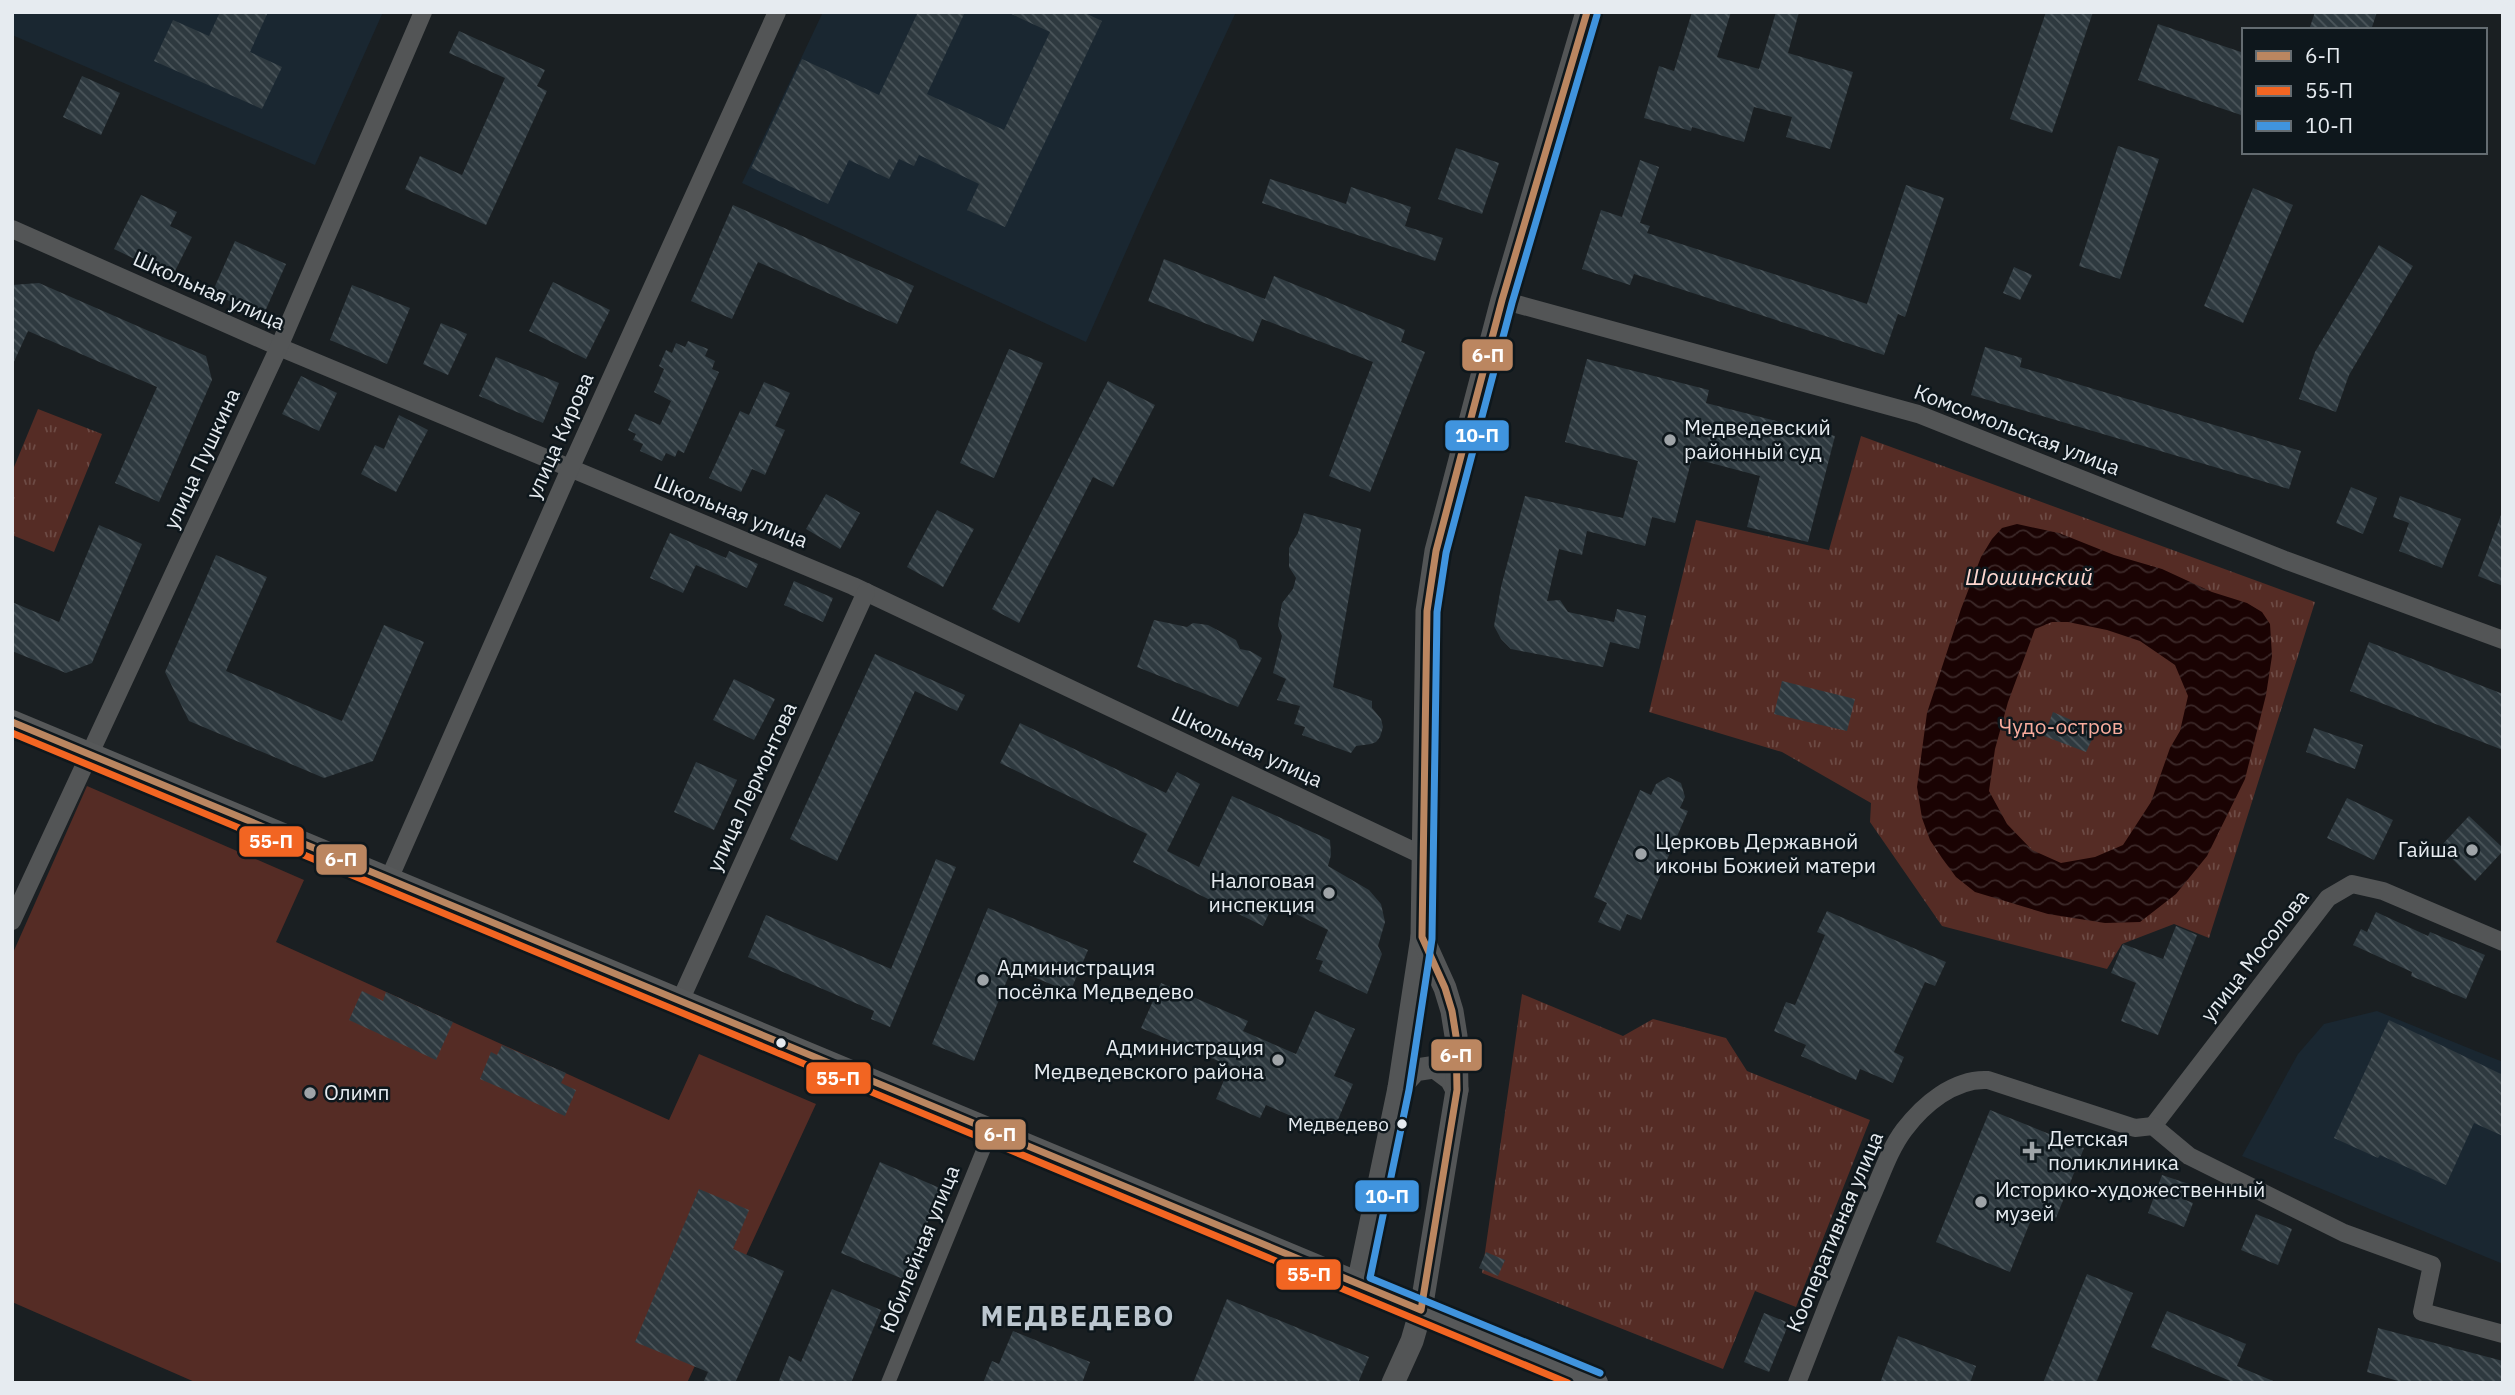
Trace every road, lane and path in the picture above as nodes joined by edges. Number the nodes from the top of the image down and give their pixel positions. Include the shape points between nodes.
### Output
1 (423, 12) edge
2 (777, 12) edge
3 (1587, 12) edge
4 (12, 229) edge
5 (1502, 300) junction
6 (279, 347) junction
7 (570, 469) junction
8 (866, 592) junction
9 (2503, 640) edge
10 (12, 722) edge
11 (89, 754) junction
12 (1422, 855) junction
13 (389, 879) junction
14 (12, 921) edge
15 (1422, 937) junction
16 (2503, 942) edge
17 (680, 1001) junction
18 (1399, 1088) junction
19 (1457, 1090) junction
20 (2153, 1126) junction
21 (991, 1131) junction
22 (1358, 1284) junction
23 (1421, 1310) junction
24 (2503, 1334) edge
25 (888, 1383) edge
26 (1393, 1383) edge
27 (1595, 1383) edge
28 (1797, 1383) edge

1 - 6 street, улица Пушкина
2 - 7 street, улица Кирова
3 - 5 street
4 - 6 street, Школьная улица
5 - 9 street, Комсомольская улица via 1918,414 2285,560
5 - 12 street via 1436,551 1427,611
6 - 7 street, Школьная улица
6 - 11 street, улица Пушкина
7 - 8 street, Школьная улица
7 - 13 street, улица Кирова
8 - 12 street, Школьная улица
8 - 17 street, улица Лермонтова
10 - 11 main road
11 - 13 main road
11 - 14 street, улица Пушкина
12 - 15 street
13 - 17 main road
15 - 18 street
15 - 19 street via 1452,1011
16 - 20 street, улица Мосолова via 2383,891 2352,884 2328,898
17 - 21 main road
18 - 19 street via 1406,1077 1425,1067 1443,1071
18 - 22 street
19 - 23 street
20 - 24 street via 2201,1162 2344,1233 2432,1265 2422,1312
20 - 28 street, Кооперативная улица via 2135,1128 1988,1080 1966,1082 1926,1106 1902,1132 1889,1157
21 - 22 main road
21 - 25 street, Юбилейная улица
22 - 23 main road
23 - 26 street
23 - 27 main road

